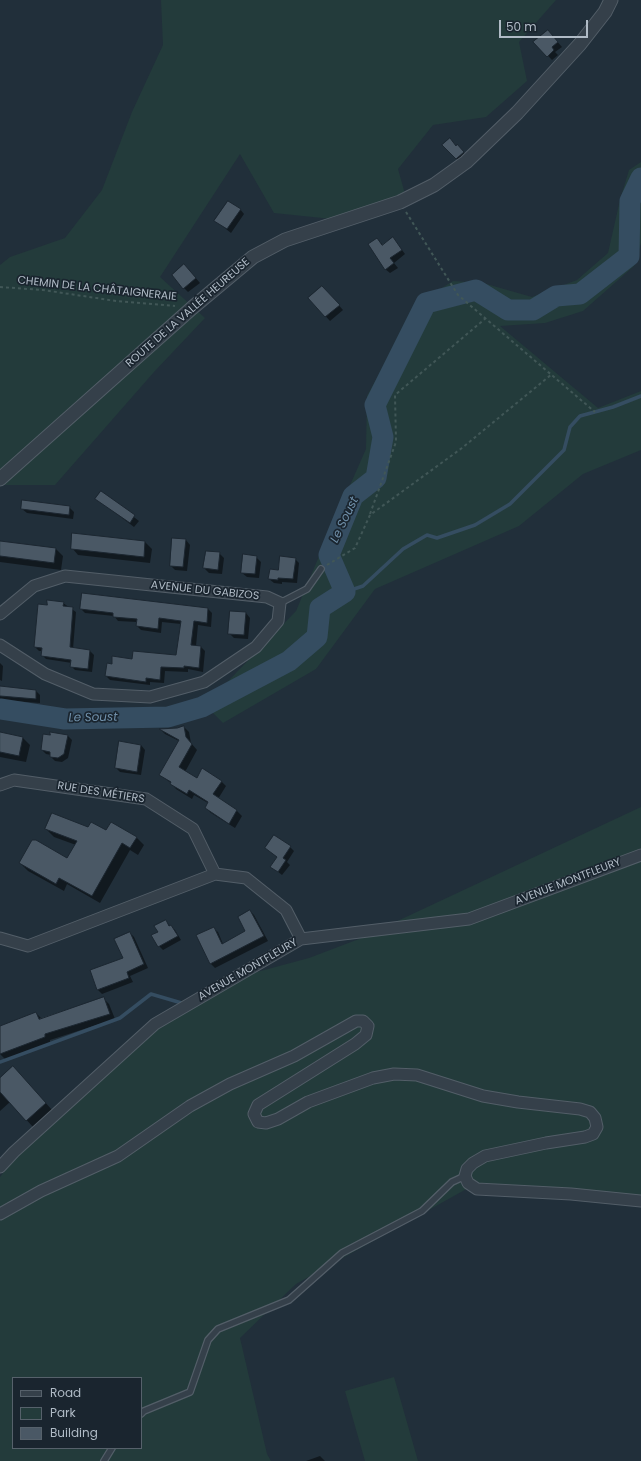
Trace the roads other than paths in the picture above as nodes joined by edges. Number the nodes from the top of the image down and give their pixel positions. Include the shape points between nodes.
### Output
1 (610, 0) edge
2 (0, 479) edge
3 (321, 569) road end
4 (280, 603) junction
5 (0, 614) edge
6 (0, 645) edge
7 (0, 785) edge
8 (641, 855) edge
9 (215, 874) junction
10 (0, 938) edge
11 (301, 939) junction
12 (0, 1167) edge
13 (465, 1176) junction
14 (641, 1201) edge
15 (0, 1214) edge
16 (142, 1413) edge
17 (111, 1449) edge
18 (104, 1461) edge

1 - 2 street, ROUTE DE LA VALLÉE HEUREUSE via 605,12 580,44 517,113 466,162 434,185 400,202 285,240 253,257
3 - 4 lane via 307,590
4 - 5 street, AVENUE DU GABIZOS via 267,597 65,576 34,586
4 - 6 street via 278,621 256,647 204,682 150,697 93,694 45,674
7 - 9 street, RUE DES MÉTIERS via 14,780 146,799 193,829
8 - 11 street, AVENUE MONTFLEURY via 469,920
9 - 10 street via 28,946
9 - 11 street via 246,878 286,910
11 - 12 street, AVENUE MONTFLEURY via 155,1024
13 - 14 street via 477,1189
13 - 15 street via 473,1163 485,1156 593,1134 597,1127 595,1118 590,1112 580,1109 483,1096 418,1075 394,1074 373,1078 308,1102 266,1124 258,1122 254,1114 258,1105 366,1035 368,1026 356,1020 294,1056 230,1084 190,1106 118,1156 41,1191
13 - 16 lane via 452,1182 422,1211 342,1253 290,1300 218,1329 208,1340 190,1392
17 - 18 lane

